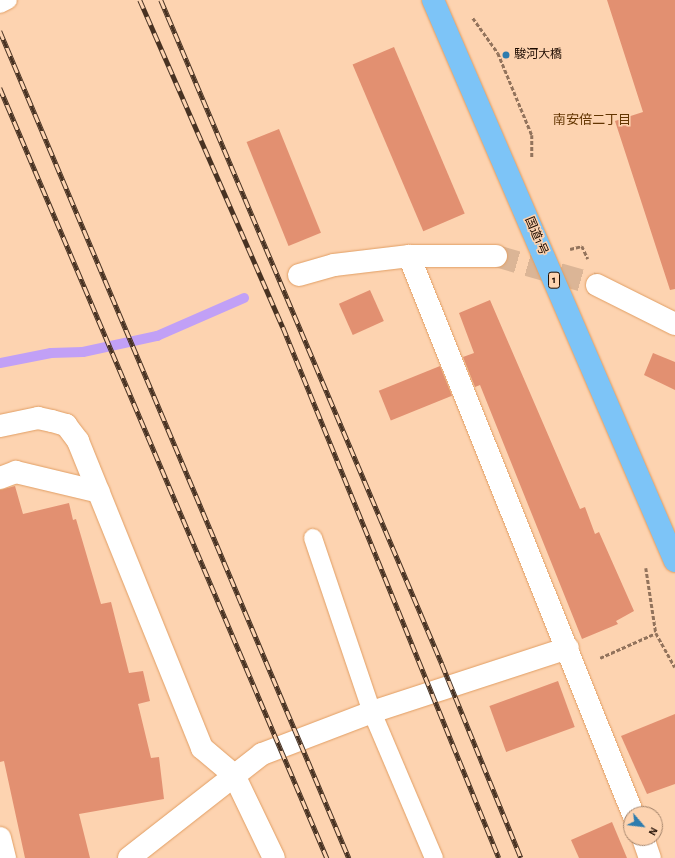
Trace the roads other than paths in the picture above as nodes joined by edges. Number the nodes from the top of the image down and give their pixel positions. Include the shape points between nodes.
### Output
1 (8, 0) edge
2 (433, 0) edge
3 (0, 4) edge
4 (409, 256) junction
5 (496, 256) tunnel mouth
6 (299, 275) dead end
7 (597, 285) tunnel mouth
8 (675, 324) edge
9 (0, 426) edge
10 (0, 478) edge
11 (99, 492) junction
12 (313, 538) dead end
13 (675, 561) edge
14 (568, 648) junction
15 (372, 712) junction
16 (234, 776) junction
17 (630, 806) edge
18 (0, 838) edge
19 (646, 846) edge
20 (5, 858) edge
21 (129, 858) edge
22 (274, 858) edge
23 (434, 858) edge
24 (650, 858) edge

1 - 3 lane
2 - 13 highway, 国道1号 / 1
4 - 5 street
4 - 6 street via 334,265
4 - 14 street
7 - 8 street
9 - 11 street via 38,418 66,425 78,441
10 - 11 street via 16,472
11 - 16 street via 202,748
12 - 15 lane
14 - 15 street
14 - 17 street
15 - 16 street via 262,754
15 - 23 lane
16 - 21 street
16 - 22 street
18 - 20 street
19 - 24 street

